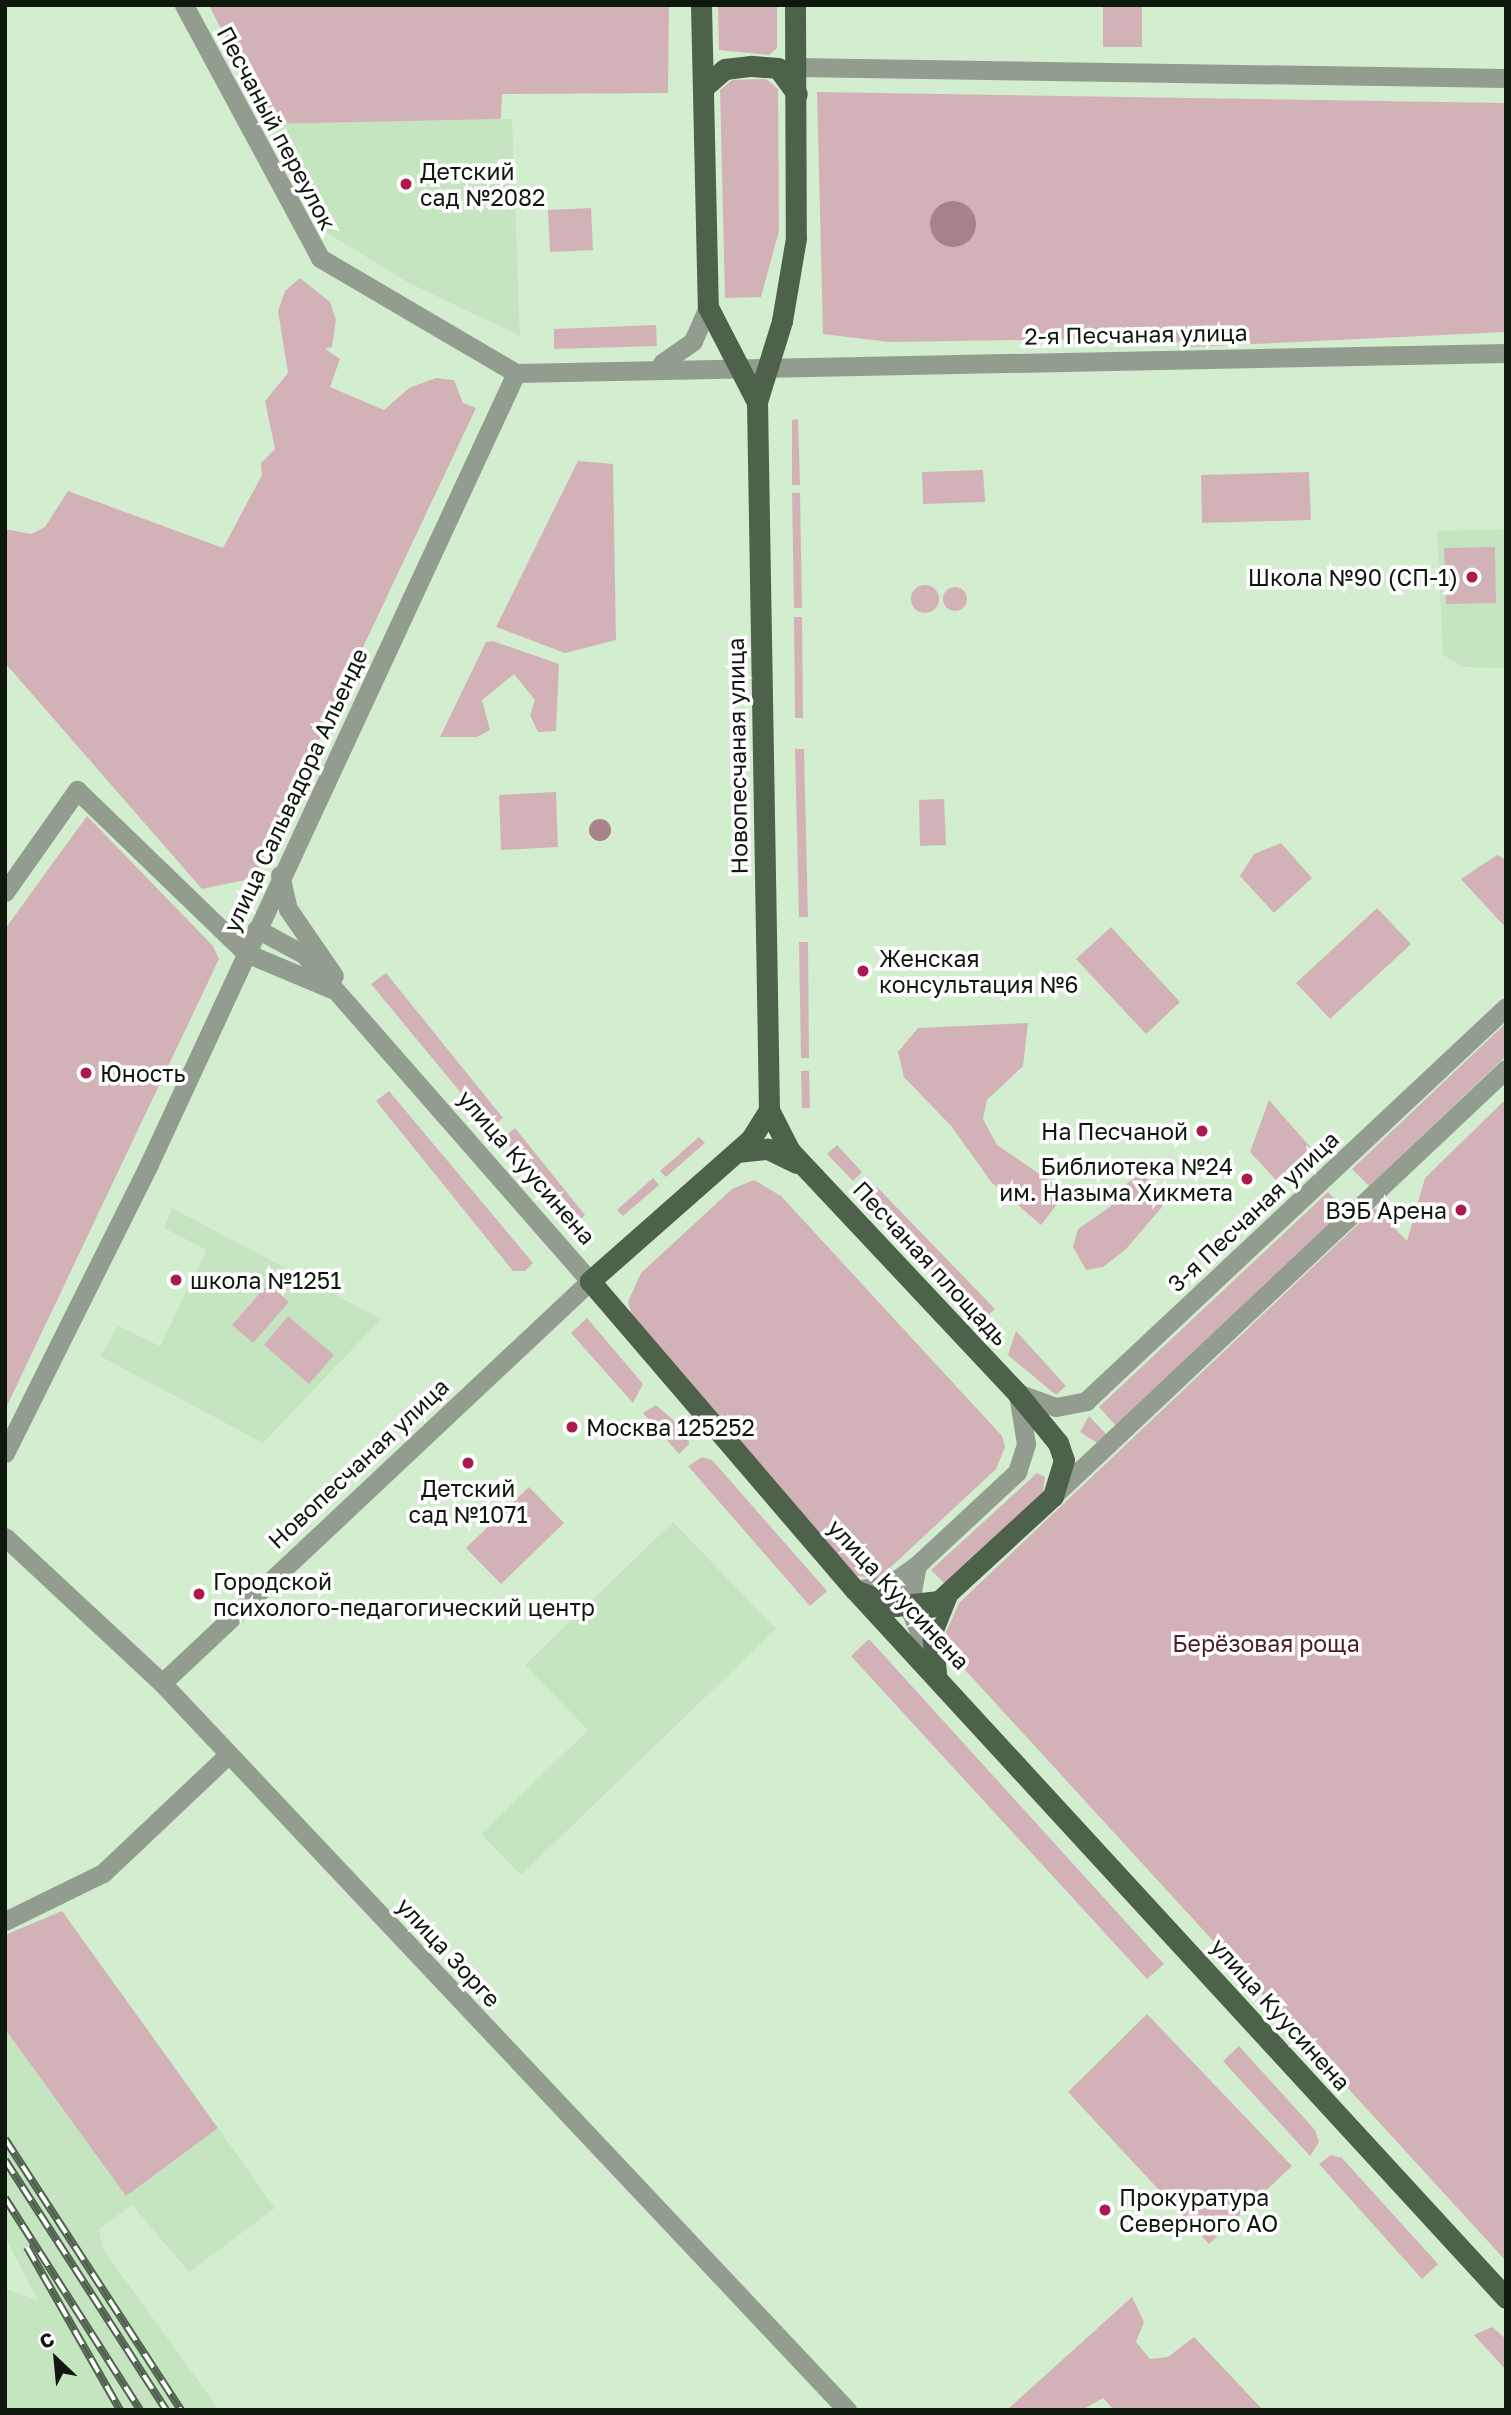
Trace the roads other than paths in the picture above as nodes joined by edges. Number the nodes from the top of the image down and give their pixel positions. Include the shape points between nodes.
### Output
1 (184, 5) edge
2 (701, 5) edge
3 (795, 5) edge
4 (796, 67) junction
5 (1506, 78) edge
6 (704, 87) junction
7 (797, 94) junction
8 (708, 307) junction
9 (1506, 353) edge
10 (767, 364) junction
11 (740, 365) junction
12 (654, 366) junction
13 (516, 373) junction
14 (757, 402) junction
15 (280, 873) junction
16 (5, 892) edge
17 (257, 929) junction
18 (246, 954) junction
19 (341, 993) junction
20 (1506, 1007) edge
21 (1506, 1069) edge
22 (769, 1110) junction
23 (737, 1152) junction
24 (807, 1169) junction
25 (590, 1281) junction
26 (1017, 1394) junction
27 (5, 1453) edge
28 (1053, 1496) junction
29 (5, 1537) edge
30 (917, 1565) junction
31 (855, 1590) junction
32 (947, 1595) junction
33 (909, 1607) junction
34 (936, 1674) junction
35 (162, 1683) junction
36 (229, 1754) junction
37 (5, 1921) edge
38 (1506, 2298) edge
39 (847, 2410) edge

1 - 13 street, Песчаный переулок via 320,258
2 - 6 main road
3 - 4 main road
4 - 5 street
4 - 7 main road
6 - 7 main road via 724,69 778,68
6 - 8 main road
7 - 10 main road, Новопесчаная улица via 796,238
8 - 11 main road, Новопесчаная улица
8 - 12 street via 685,350
9 - 10 street, 2-я Песчаная улица
10 - 11 street
10 - 14 main road, Новопесчаная улица
11 - 12 street
11 - 14 main road, Новопесчаная улица
12 - 13 street
13 - 15 street, улица Сальвадора Альенде
14 - 22 main road, Новопесчаная улица
15 - 17 street, улица Сальвадора Альенде
15 - 19 street via 288,909 320,950
16 - 18 street via 77,790
17 - 18 street, улица Сальвадора Альенде
17 - 19 street, улица Куусинена via 291,943
18 - 19 street
18 - 27 street, улица Сальвадора Альенде
19 - 25 street, улица Куусинена
20 - 26 street, 3-я Песчаная улица via 1086,1401 1056,1407
21 - 28 street
22 - 23 main road
22 - 24 main road, Песчаная площадь via 780,1137
23 - 24 main road, Песчаная площадь via 768,1149
23 - 25 main road
24 - 26 main road, Песчаная площадь
25 - 31 main road, улица Куусинена
25 - 35 street, Новопесчаная улица
26 - 28 main road, Песчаная площадь via 1063,1455
26 - 30 street via 1026,1444 1017,1472
28 - 32 main road
29 - 35 street, улица Зорге
30 - 31 street via 890,1584
30 - 33 street
31 - 33 main road
31 - 34 main road, улица Куусинена
32 - 33 main road
32 - 34 main road via 932,1632
33 - 34 street
34 - 38 main road, улица Куусинена
35 - 36 street, улица Зорге
36 - 37 street via 100,1875
36 - 39 street, улица Зорге

